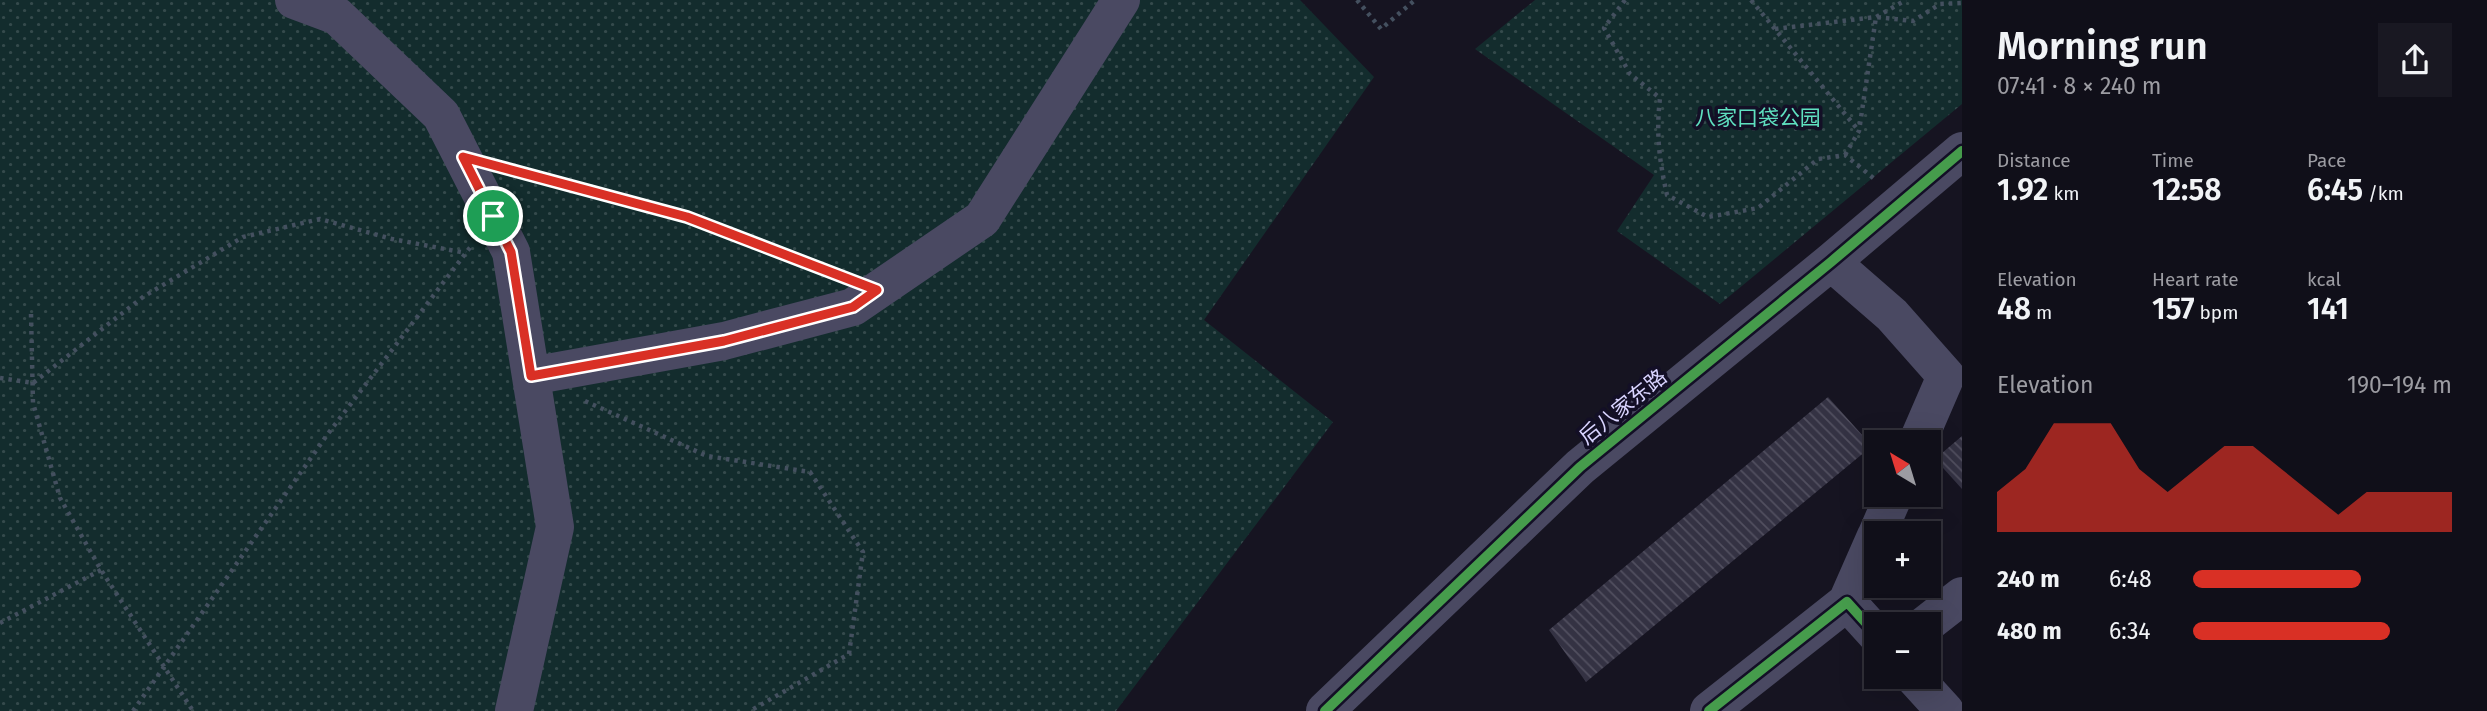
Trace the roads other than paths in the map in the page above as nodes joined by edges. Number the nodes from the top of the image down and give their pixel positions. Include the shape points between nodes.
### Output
1 (294, 0) edge
2 (1121, 0) edge
3 (1962, 151) edge
4 (1831, 262) junction
5 (1954, 372) edge
6 (531, 376) junction
7 (1924, 430) edge
8 (1864, 563) edge
9 (1962, 596) edge
10 (1847, 602) junction
11 (1941, 612) edge
12 (1864, 621) edge
13 (1925, 689) edge
14 (514, 711) edge
15 (1325, 711) edge
16 (1709, 711) edge
17 (1945, 711) edge

1 - 6 street via 337,16 441,115 511,252
2 - 6 street via 982,219 853,307 724,341
3 - 4 street, 后八家东路
4 - 5 street
4 - 15 street, 后八家东路 via 1580,467
5 - 7 street
6 - 14 street via 555,527
8 - 10 street
9 - 11 street
10 - 12 street
10 - 16 street
13 - 17 street

